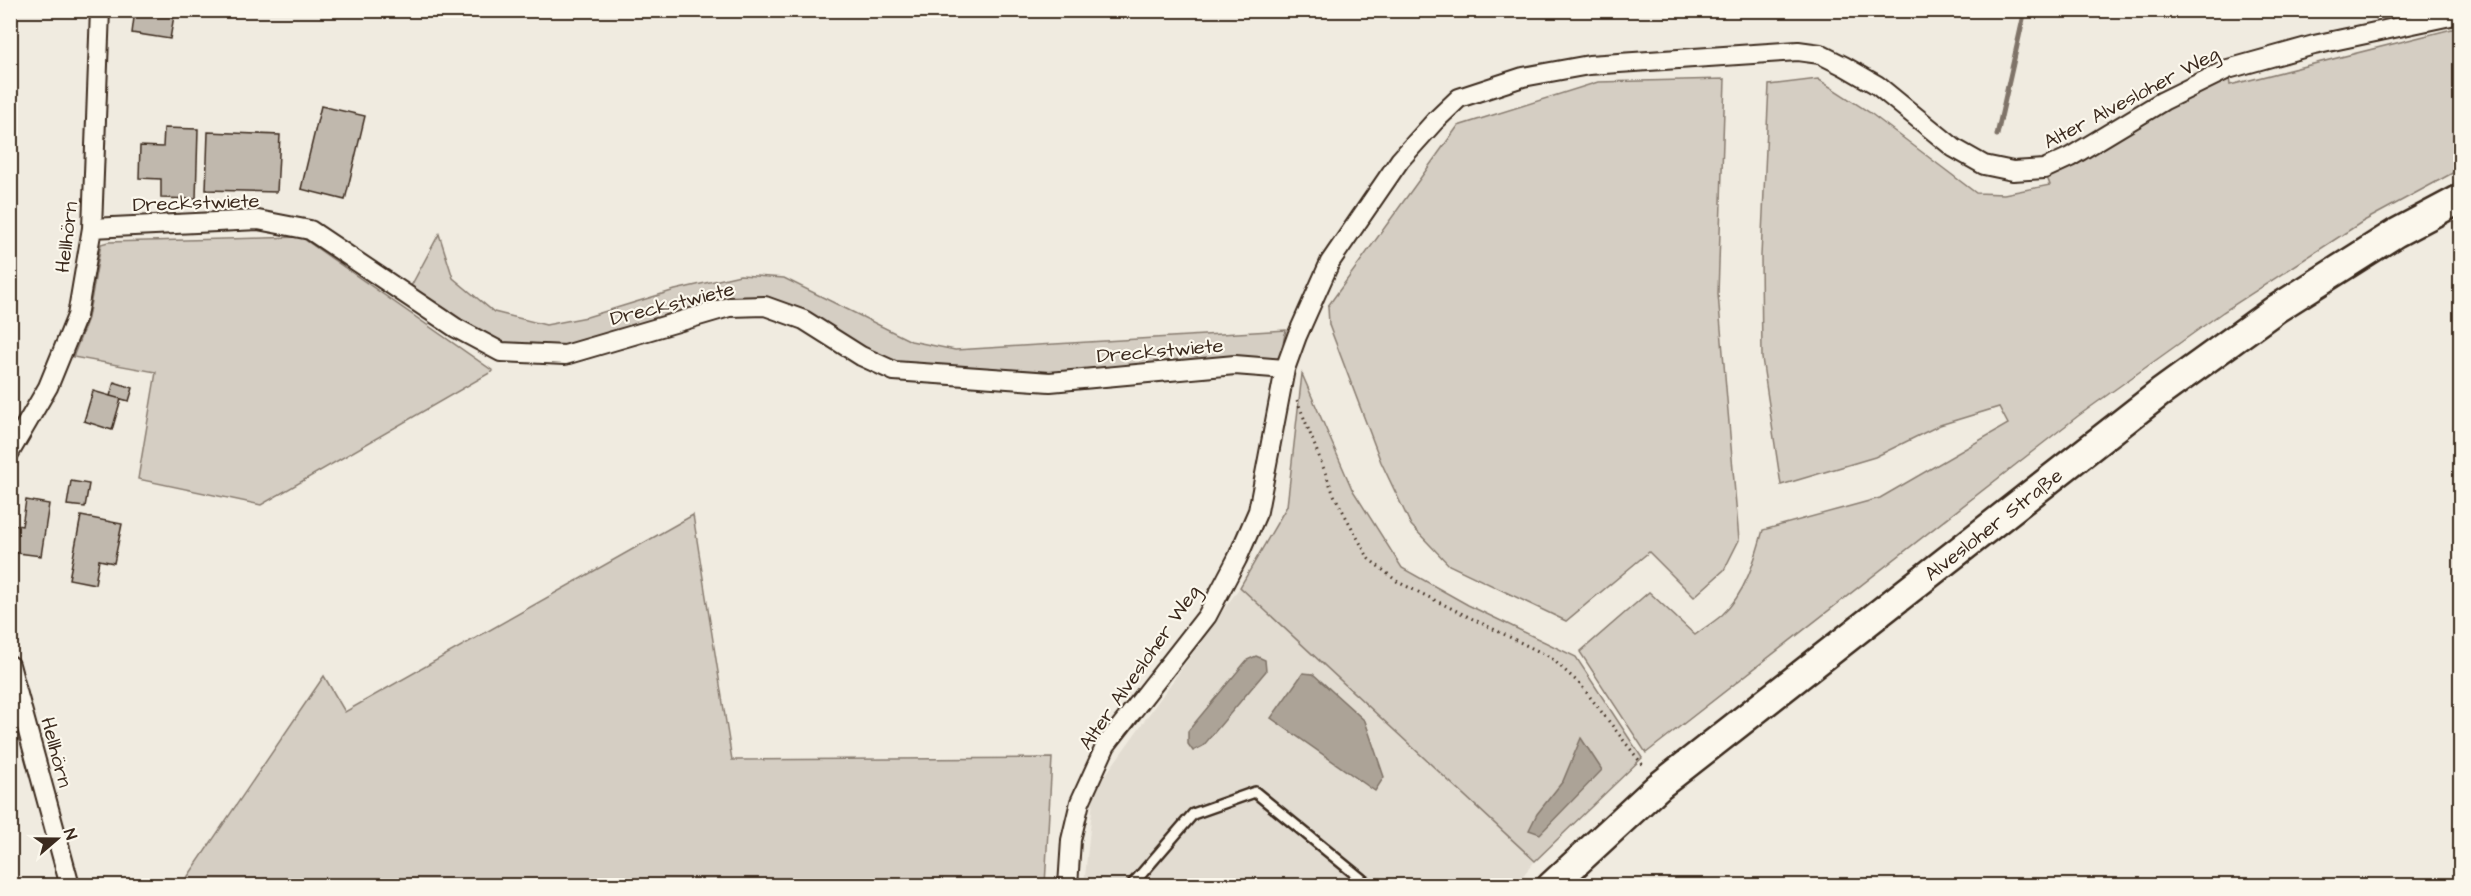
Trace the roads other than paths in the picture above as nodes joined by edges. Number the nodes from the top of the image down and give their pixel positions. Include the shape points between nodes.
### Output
1 (100, 10) edge
2 (2460, 14) edge
3 (2460, 198) edge
4 (92, 228) junction
5 (1285, 369) junction
6 (10, 452) edge
7 (10, 665) edge
8 (70, 885) edge
9 (1068, 885) edge
10 (1131, 885) edge
11 (1370, 885) edge
12 (1551, 885) edge

1 - 4 street, Hellhörn
2 - 5 street, Alter Alvesloher Weg via 2314,45 2228,69 2044,169 2013,171 1984,165 1954,148 1877,85 1820,54 1798,51 1589,65 1523,77 1459,98 1400,160 1330,262
3 - 12 main road, Alvesloher Straße via 2396,233 2276,309 2160,393 1659,786
4 - 5 street, Dreckstwiete via 258,220 310,230 456,328 501,352 565,355 729,308 765,306 804,320 861,356 894,371 1050,382 1235,365
4 - 6 street, Hellhörn via 77,316 48,387
5 - 9 street, Alter Alvesloher Weg via 1258,511 1207,616 1106,745 1080,802 1071,840
7 - 8 street, Hellhörn
10 - 11 lane via 1193,814 1255,792

